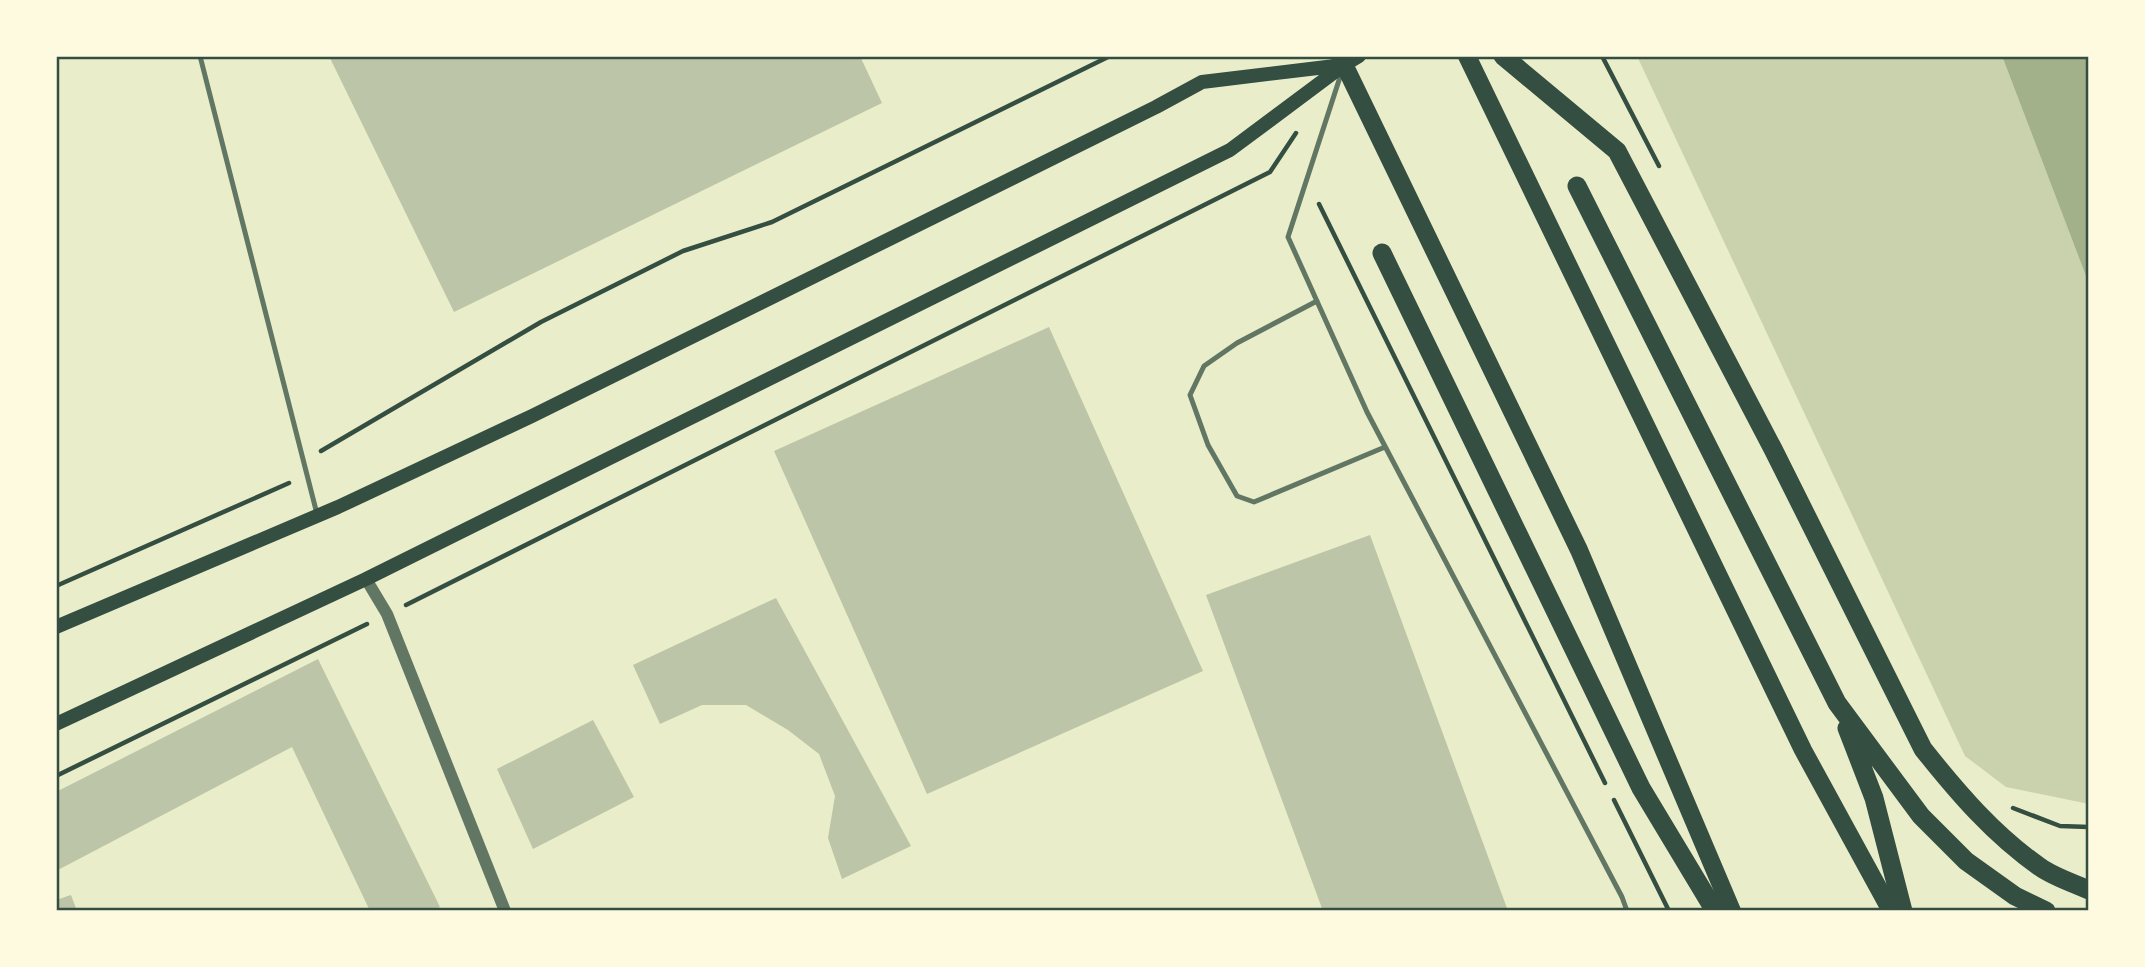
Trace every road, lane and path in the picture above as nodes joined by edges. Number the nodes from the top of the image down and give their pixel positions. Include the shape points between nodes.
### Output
1 (200, 56) edge
2 (1110, 56) edge
3 (1467, 56) edge
4 (1503, 56) edge
5 (1602, 56) edge
6 (1344, 58) edge
7 (1275, 116) junction
8 (1297, 133) dead end
9 (1289, 144) junction
10 (1664, 177) dead end
11 (1307, 180) junction
12 (1577, 186) dead end
13 (1382, 253) dead end
14 (1317, 301) junction
15 (1385, 447) junction
16 (307, 475) junction
17 (318, 516) junction
18 (366, 579) junction
19 (56, 586) edge
20 (387, 614) junction
21 (56, 627) edge
22 (1837, 704) junction
23 (56, 724) edge
24 (56, 776) edge
25 (2006, 806) dead end
26 (2089, 827) edge
27 (2089, 890) edge
28 (505, 911) edge
29 (1627, 911) edge
30 (1669, 911) edge
31 (1715, 911) edge
32 (1732, 911) edge
33 (1891, 911) edge
34 (1903, 911) edge
35 (2046, 911) edge

1 - 16 lane
2 - 16 path via 772,222 683,251 541,322 321,451
3 - 33 main road via 1803,750
4 - 27 highway via 1617,151 1923,749 1994,830 2042,869
5 - 10 path
6 - 7 main road
6 - 11 lane
6 - 17 main road via 1202,82 644,361
6 - 32 main road via 1579,550
7 - 9 path
7 - 18 main road via 1230,150
8 - 9 path
9 - 11 path
9 - 20 path via 1270,172
11 - 14 lane via 1288,237
11 - 30 path
12 - 22 highway
13 - 31 highway via 1641,788
14 - 15 lane
14 - 15 lane via 1204,366 1190,395 1208,445 1237,496 1254,502
15 - 29 lane
16 - 17 lane
16 - 19 path
17 - 21 main road
18 - 20 street
18 - 23 main road
20 - 24 path
20 - 28 street
22 - 34 highway via 1874,798
22 - 35 highway via 1921,816 1966,861 2015,896
25 - 26 path via 2060,826

